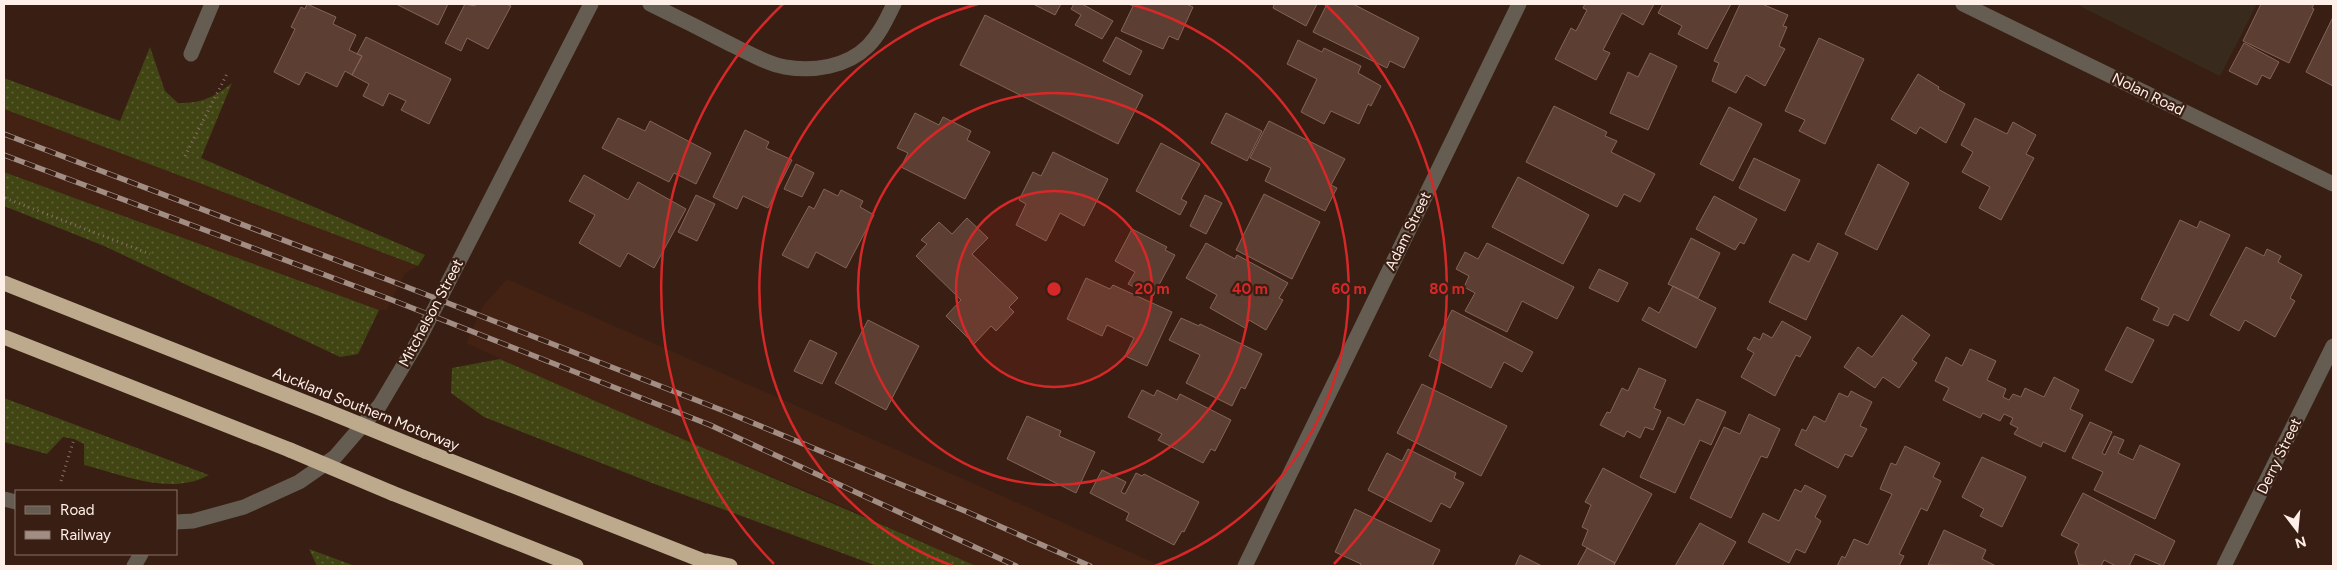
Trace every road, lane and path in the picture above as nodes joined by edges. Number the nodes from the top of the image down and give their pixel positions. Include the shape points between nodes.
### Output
1 (212, 4) edge
2 (590, 4) edge
3 (650, 4) edge
4 (894, 4) edge
5 (1519, 4) edge
6 (1963, 4) edge
7 (191, 54) dead end
8 (228, 72) dead end
9 (185, 156) dead end
10 (2333, 184) edge
11 (5, 198) dead end
12 (150, 254) dead end
13 (4, 283) edge
14 (4, 336) edge
15 (2333, 346) edge
16 (74, 439) dead end
17 (61, 481) dead end
18 (178, 522) edge
19 (140, 555) edge
20 (695, 558) junction
21 (134, 566) edge
22 (576, 566) edge
23 (716, 566) edge
24 (730, 566) edge
25 (1244, 566) edge
26 (2224, 566) edge

1 - 7 street
2 - 18 street, Mitchelson Street via 418,341 380,405 335,456 299,482 244,507
3 - 4 street via 759,58 784,67 806,69 830,66 868,47
5 - 25 street, Adam Street
6 - 10 street, Nolan Road
8 - 9 path
11 - 12 path
13 - 20 highway, Auckland Southern Motorway, bridge
14 - 22 highway, bridge
15 - 26 street, Derry Street
16 - 17 path
19 - 21 street
20 - 23 highway, Auckland Southern Motorway
20 - 24 highway

